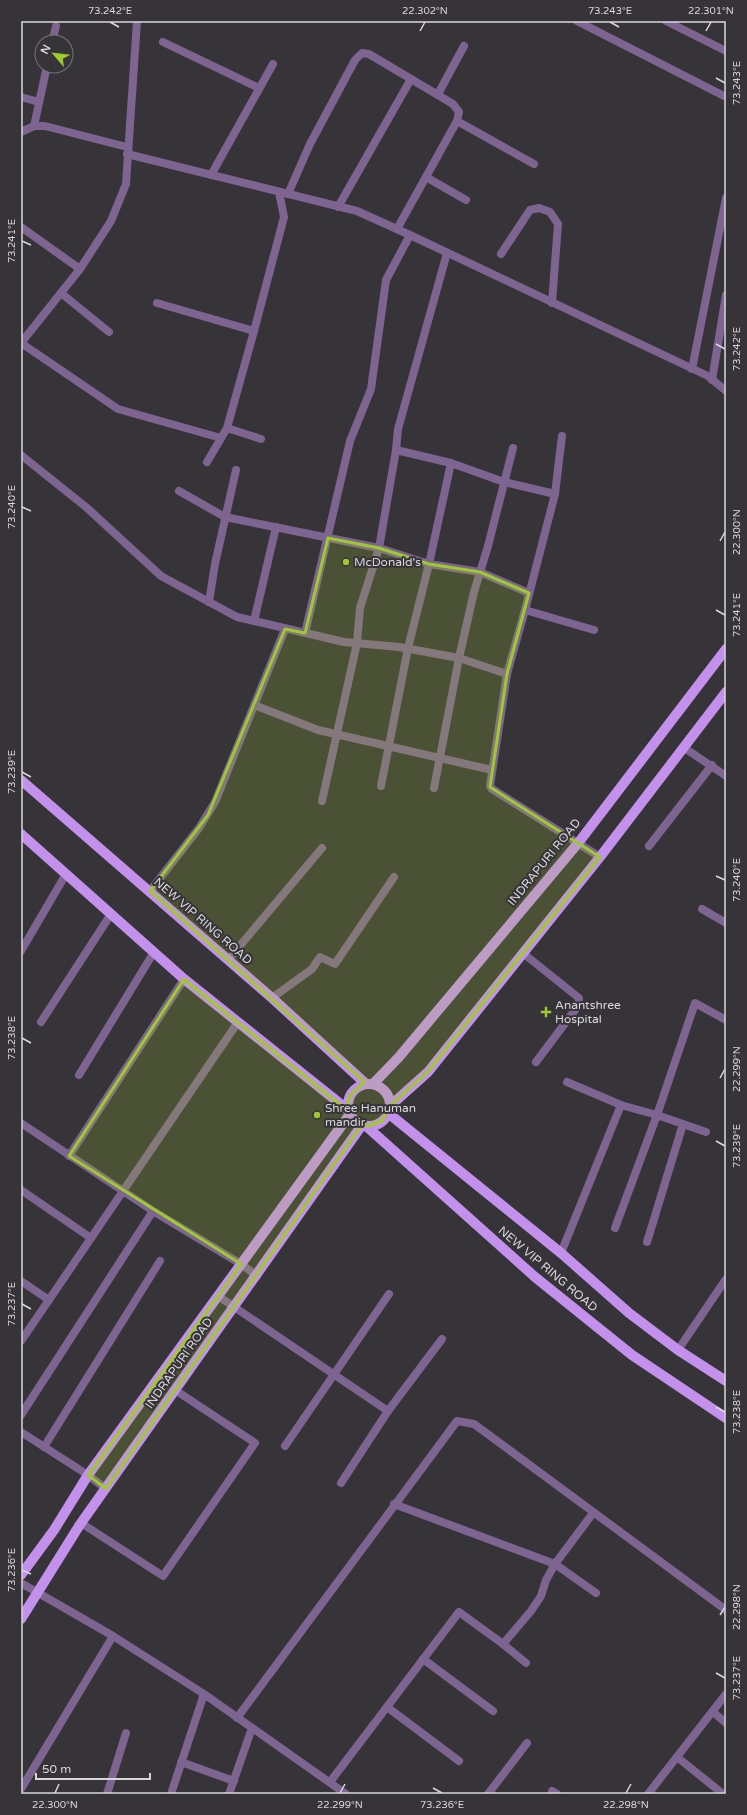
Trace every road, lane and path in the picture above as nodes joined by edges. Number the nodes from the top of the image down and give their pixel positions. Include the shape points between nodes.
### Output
1 (137, 21) edge
2 (579, 21) edge
3 (666, 21) edge
4 (56, 26) dead end
5 (54, 34) edge
6 (163, 42) dead end
7 (464, 46) dead end
8 (726, 51) edge
9 (274, 64) dead end
10 (45, 74) edge
11 (411, 79) junction
12 (259, 88) junction
13 (438, 94) junction
14 (21, 97) edge
15 (726, 97) edge
16 (39, 102) junction
17 (457, 121) junction
18 (34, 126) junction
19 (21, 132) edge
20 (127, 150) junction
21 (534, 164) dead end
22 (211, 175) junction
23 (426, 177) junction
24 (279, 192) junction
25 (288, 194) junction
26 (726, 198) edge
27 (466, 200) dead end
28 (338, 207) junction
29 (21, 227) edge
30 (397, 229) junction
31 (410, 235) junction
32 (447, 253) junction
33 (501, 254) dead end
34 (80, 269) junction
35 (61, 293) junction
36 (726, 295) edge
37 (157, 303) dead end
38 (552, 303) junction
39 (254, 331) junction
40 (109, 332) dead end
41 (21, 343) edge
42 (692, 369) junction
43 (712, 380) junction
44 (726, 391) edge
45 (227, 428) junction
46 (562, 436) dead end
47 (221, 438) junction
48 (261, 439) dead end
49 (513, 448) dead end
50 (396, 450) junction
51 (21, 455) edge
52 (207, 462) dead end
53 (451, 463) junction
54 (236, 470) dead end
55 (504, 482) junction
56 (179, 492) dead end
57 (555, 494) junction
58 (226, 517) junction
59 (276, 527) junction
60 (328, 538) junction
61 (379, 548) junction
62 (429, 564) junction
63 (480, 572) junction
64 (530, 593) junction
65 (209, 602) junction
66 (525, 610) junction
67 (254, 621) junction
68 (285, 629) junction
69 (594, 630) dead end
70 (305, 634) junction
71 (357, 643) junction
72 (408, 648) junction
73 (726, 649) edge
74 (459, 658) junction
75 (507, 674) junction
76 (726, 692) edge
77 (254, 705) junction
78 (337, 735) junction
79 (389, 746) junction
80 (683, 747) junction
81 (440, 758) junction
82 (712, 765) junction
83 (492, 770) junction
84 (726, 776) edge
85 (21, 780) edge
86 (381, 786) dead end
87 (434, 788) dead end
88 (322, 801) dead end
89 (21, 835) edge
90 (579, 842) junction
91 (648, 846) dead end
92 (322, 848) dead end
93 (600, 856) junction
94 (66, 874) junction
95 (394, 877) dead end
96 (150, 891) junction
97 (702, 909) dead end
98 (111, 914) junction
99 (726, 923) edge
100 (21, 951) edge
101 (154, 952) junction
102 (524, 954) junction
103 (228, 960) junction
104 (184, 979) junction
105 (272, 998) junction
106 (726, 1020) edge
107 (41, 1022) dead end
108 (238, 1022) junction
109 (536, 1062) dead end
110 (79, 1075) dead end
111 (567, 1082) dead end
112 (370, 1084) junction
113 (622, 1105) junction
114 (389, 1110) junction
115 (349, 1112) junction
116 (657, 1115) junction
117 (21, 1123) edge
118 (683, 1124) junction
119 (364, 1125) junction
120 (706, 1132) dead end
121 (69, 1156) junction
122 (21, 1190) edge
123 (123, 1191) junction
124 (153, 1211) junction
125 (615, 1228) dead end
126 (91, 1238) junction
127 (647, 1242) dead end
128 (561, 1253) junction
129 (160, 1261) dead end
130 (241, 1264) junction
131 (257, 1276) junction
132 (726, 1279) edge
133 (21, 1281) edge
134 (389, 1294) dead end
135 (218, 1296) junction
136 (49, 1300) junction
137 (234, 1306) junction
138 (442, 1339) dead end
139 (21, 1342) edge
140 (678, 1350) junction
141 (334, 1373) junction
142 (726, 1381) edge
143 (175, 1390) junction
144 (388, 1411) junction
145 (21, 1415) edge
146 (726, 1418) edge
147 (21, 1432) edge
148 (284, 1446) dead end
149 (44, 1447) junction
150 (88, 1475) junction
151 (341, 1483) dead end
152 (106, 1489) junction
153 (394, 1504) junction
154 (593, 1512) junction
155 (81, 1522) junction
156 (555, 1564) junction
157 (21, 1575) edge
158 (21, 1582) edge
159 (38, 1592) junction
160 (596, 1593) dead end
161 (726, 1610) edge
162 (21, 1619) edge
163 (113, 1636) junction
164 (503, 1644) junction
165 (423, 1659) junction
166 (526, 1663) dead end
167 (204, 1694) junction
168 (726, 1694) edge
169 (387, 1707) junction
170 (493, 1711) dead end
171 (713, 1712) junction
172 (237, 1718) junction
173 (726, 1723) edge
174 (252, 1728) junction
175 (126, 1733) dead end
176 (527, 1743) dead end
177 (677, 1757) junction
178 (460, 1760) dead end
179 (181, 1762) junction
180 (234, 1781) junction
181 (330, 1782) junction
182 (21, 1789) edge
183 (107, 1794) edge
184 (171, 1794) edge
185 (229, 1794) edge
186 (346, 1794) edge
187 (488, 1794) edge
188 (648, 1794) edge
189 (723, 1794) edge

1 - 20 street
2 - 15 street
3 - 8 street
4 - 5 street
6 - 12 street
7 - 13 street
9 - 12 street
10 - 16 street
11 - 13 street
11 - 25 street via 369,54 362,53 355,60 310,144
11 - 28 street
12 - 22 street
13 - 17 street via 453,104 459,112
14 - 16 street
16 - 18 street
17 - 21 street
17 - 23 street
18 - 19 street
18 - 20 street via 45,126
20 - 22 street
20 - 34 street via 126,184 111,221
22 - 24 street
23 - 27 street
23 - 30 street
24 - 25 street
24 - 39 street via 284,217
25 - 28 street
26 - 42 street
28 - 30 street via 357,211
29 - 34 street
30 - 31 street
31 - 32 street
31 - 60 street via 386,280 370,389 350,441
32 - 38 street
32 - 50 street via 398,429
33 - 38 street via 530,210 539,208 550,212 558,224
34 - 35 street
35 - 40 street
35 - 41 street
36 - 43 street
37 - 39 street
38 - 42 street
39 - 45 street
41 - 47 street via 118,410
42 - 43 street
43 - 44 street
45 - 47 street
45 - 48 street
46 - 57 street
47 - 52 street
49 - 55 street
50 - 53 street
50 - 61 street
51 - 65 street via 86,507 161,576
53 - 55 street
53 - 62 street
54 - 58 street
55 - 57 street
55 - 63 street
56 - 58 street
57 - 64 street
58 - 59 street
58 - 65 street
59 - 60 street
59 - 67 street
60 - 61 street
60 - 70 street
61 - 62 street
61 - 71 street via 360,608
62 - 63 street
62 - 72 street
63 - 64 street
63 - 74 street
64 - 66 street
65 - 67 street via 237,616
66 - 69 street
66 - 75 street
67 - 68 street
68 - 70 street
68 - 77 street
70 - 71 street
71 - 72 street
71 - 78 street
72 - 74 street
72 - 79 street
73 - 90 main road, INDRAPURI ROAD
74 - 75 street
74 - 81 street
75 - 83 street
76 - 80 main road
77 - 78 street
77 - 96 street via 208,815
78 - 79 street
78 - 88 street
79 - 81 street
79 - 86 street
80 - 82 street
80 - 93 main road
81 - 83 street
81 - 87 street
82 - 84 street
82 - 91 street
83 - 90 street via 492,789
85 - 96 main road, NEW VIP RING ROAD
89 - 94 main road
90 - 93 street
90 - 112 main road, INDRAPURI ROAD via 399,1057
92 - 103 street
93 - 102 main road
94 - 98 main road
94 - 100 street
95 - 105 street via 334,964 320,957 312,969
96 - 103 main road, NEW VIP RING ROAD
97 - 99 street
98 - 101 main road
98 - 107 street
101 - 104 main road
101 - 110 street
102 - 109 street via 579,998 578,1006
102 - 114 main road via 428,1072
103 - 105 main road, NEW VIP RING ROAD
104 - 108 main road
104 - 121 street
105 - 112 main road, NEW VIP RING ROAD
106 - 116 street via 695,1002
108 - 115 main road
108 - 123 street
111 - 113 street
112 - 114 main road via 385,1090
112 - 115 main road via 360,1086 350,1095
113 - 116 street
113 - 128 street
114 - 119 main road via 376,1125
114 - 128 main road, NEW VIP RING ROAD
115 - 119 main road via 355,1121
115 - 130 main road, INDRAPURI ROAD
116 - 118 street
116 - 125 street
117 - 121 street
118 - 120 street
118 - 127 street
119 - 131 main road, INDRAPURI ROAD
119 - 146 main road, NEW VIP RING ROAD via 535,1276 632,1355
121 - 123 street
122 - 126 street
123 - 124 street
123 - 126 street
124 - 130 street
124 - 145 street
126 - 136 street
128 - 140 main road, NEW VIP RING ROAD via 629,1313
129 - 149 street
130 - 131 street
130 - 135 main road, INDRAPURI ROAD
131 - 137 main road, INDRAPURI ROAD
132 - 140 street
133 - 136 street
134 - 141 street
135 - 137 street
135 - 150 main road, INDRAPURI ROAD
136 - 139 street
137 - 141 street
137 - 143 main road, INDRAPURI ROAD
138 - 144 street
140 - 142 main road, NEW VIP RING ROAD
141 - 144 street
141 - 148 street
143 - 152 main road, INDRAPURI ROAD
143 - 155 street via 255,1443 163,1576
144 - 151 street
147 - 149 street
149 - 150 street
150 - 152 street
150 - 157 main road, INDRAPURI ROAD via 54,1530
152 - 155 main road, INDRAPURI ROAD
153 - 154 street via 457,1421 474,1424
153 - 156 street
153 - 172 street
154 - 156 street
154 - 161 street
155 - 159 main road, INDRAPURI ROAD
156 - 160 street
156 - 164 street via 541,1596
158 - 159 street
159 - 162 main road, INDRAPURI ROAD
159 - 163 street
163 - 167 street
163 - 182 street
164 - 165 street via 459,1612
164 - 166 street
165 - 169 street
165 - 170 street
167 - 172 street
167 - 179 street
168 - 171 street
169 - 178 street
169 - 181 street
171 - 173 street
171 - 177 street
172 - 174 street
174 - 180 street
174 - 181 street
175 - 183 street
176 - 187 street
177 - 188 street
177 - 189 street
179 - 180 street
179 - 184 street
180 - 185 street
181 - 186 street

